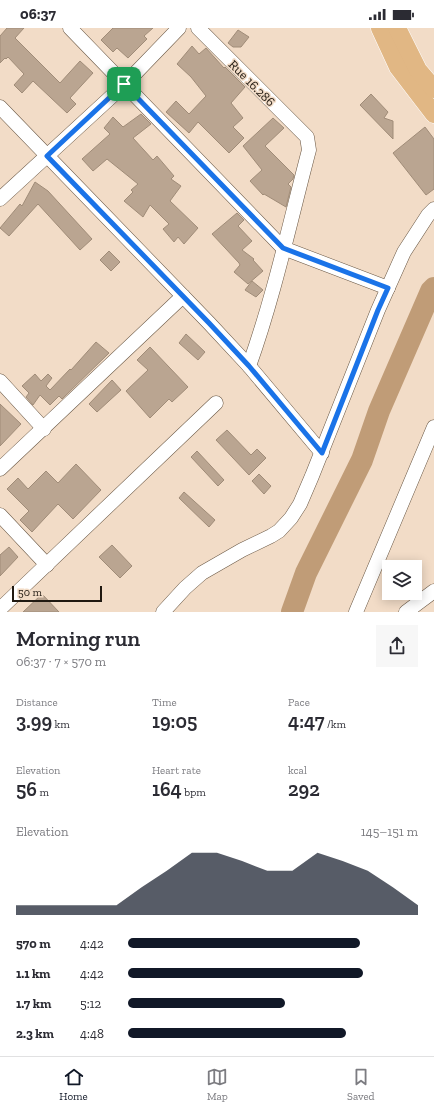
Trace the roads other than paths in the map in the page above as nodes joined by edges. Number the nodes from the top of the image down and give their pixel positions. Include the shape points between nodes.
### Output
1 (70, 28) edge
2 (179, 28) edge
3 (198, 28) edge
4 (380, 28) edge
5 (398, 28) edge
6 (124, 84) junction
7 (434, 89) edge
8 (0, 107) edge
9 (434, 114) edge
10 (47, 156) junction
11 (0, 198) edge
12 (434, 209) edge
13 (283, 248) junction
14 (388, 288) junction
15 (184, 296) junction
16 (249, 366) junction
17 (0, 381) edge
18 (216, 403) dead end
19 (434, 427) edge
20 (44, 428) junction
21 (322, 453) junction
22 (0, 469) edge
23 (0, 515) edge
24 (47, 565) junction
25 (434, 591) edge
26 (0, 609) edge
27 (163, 612) edge
28 (356, 612) edge
29 (406, 612) edge

1 - 6 street
2 - 6 street
3 - 13 street, Rue 16.286 via 307,137 309,150
4 - 9 main road via 398,67
5 - 7 main road via 418,70
6 - 10 street
6 - 13 street
8 - 10 street
10 - 11 street
10 - 15 street
12 - 14 street via 404,252
13 - 14 street
13 - 16 street via 264,322
14 - 21 street
15 - 16 street
15 - 20 street
16 - 21 street
17 - 20 street
18 - 24 street
19 - 28 street
20 - 22 street
21 - 27 street via 300,504 279,531 202,573
23 - 24 street
24 - 26 street
25 - 29 street

